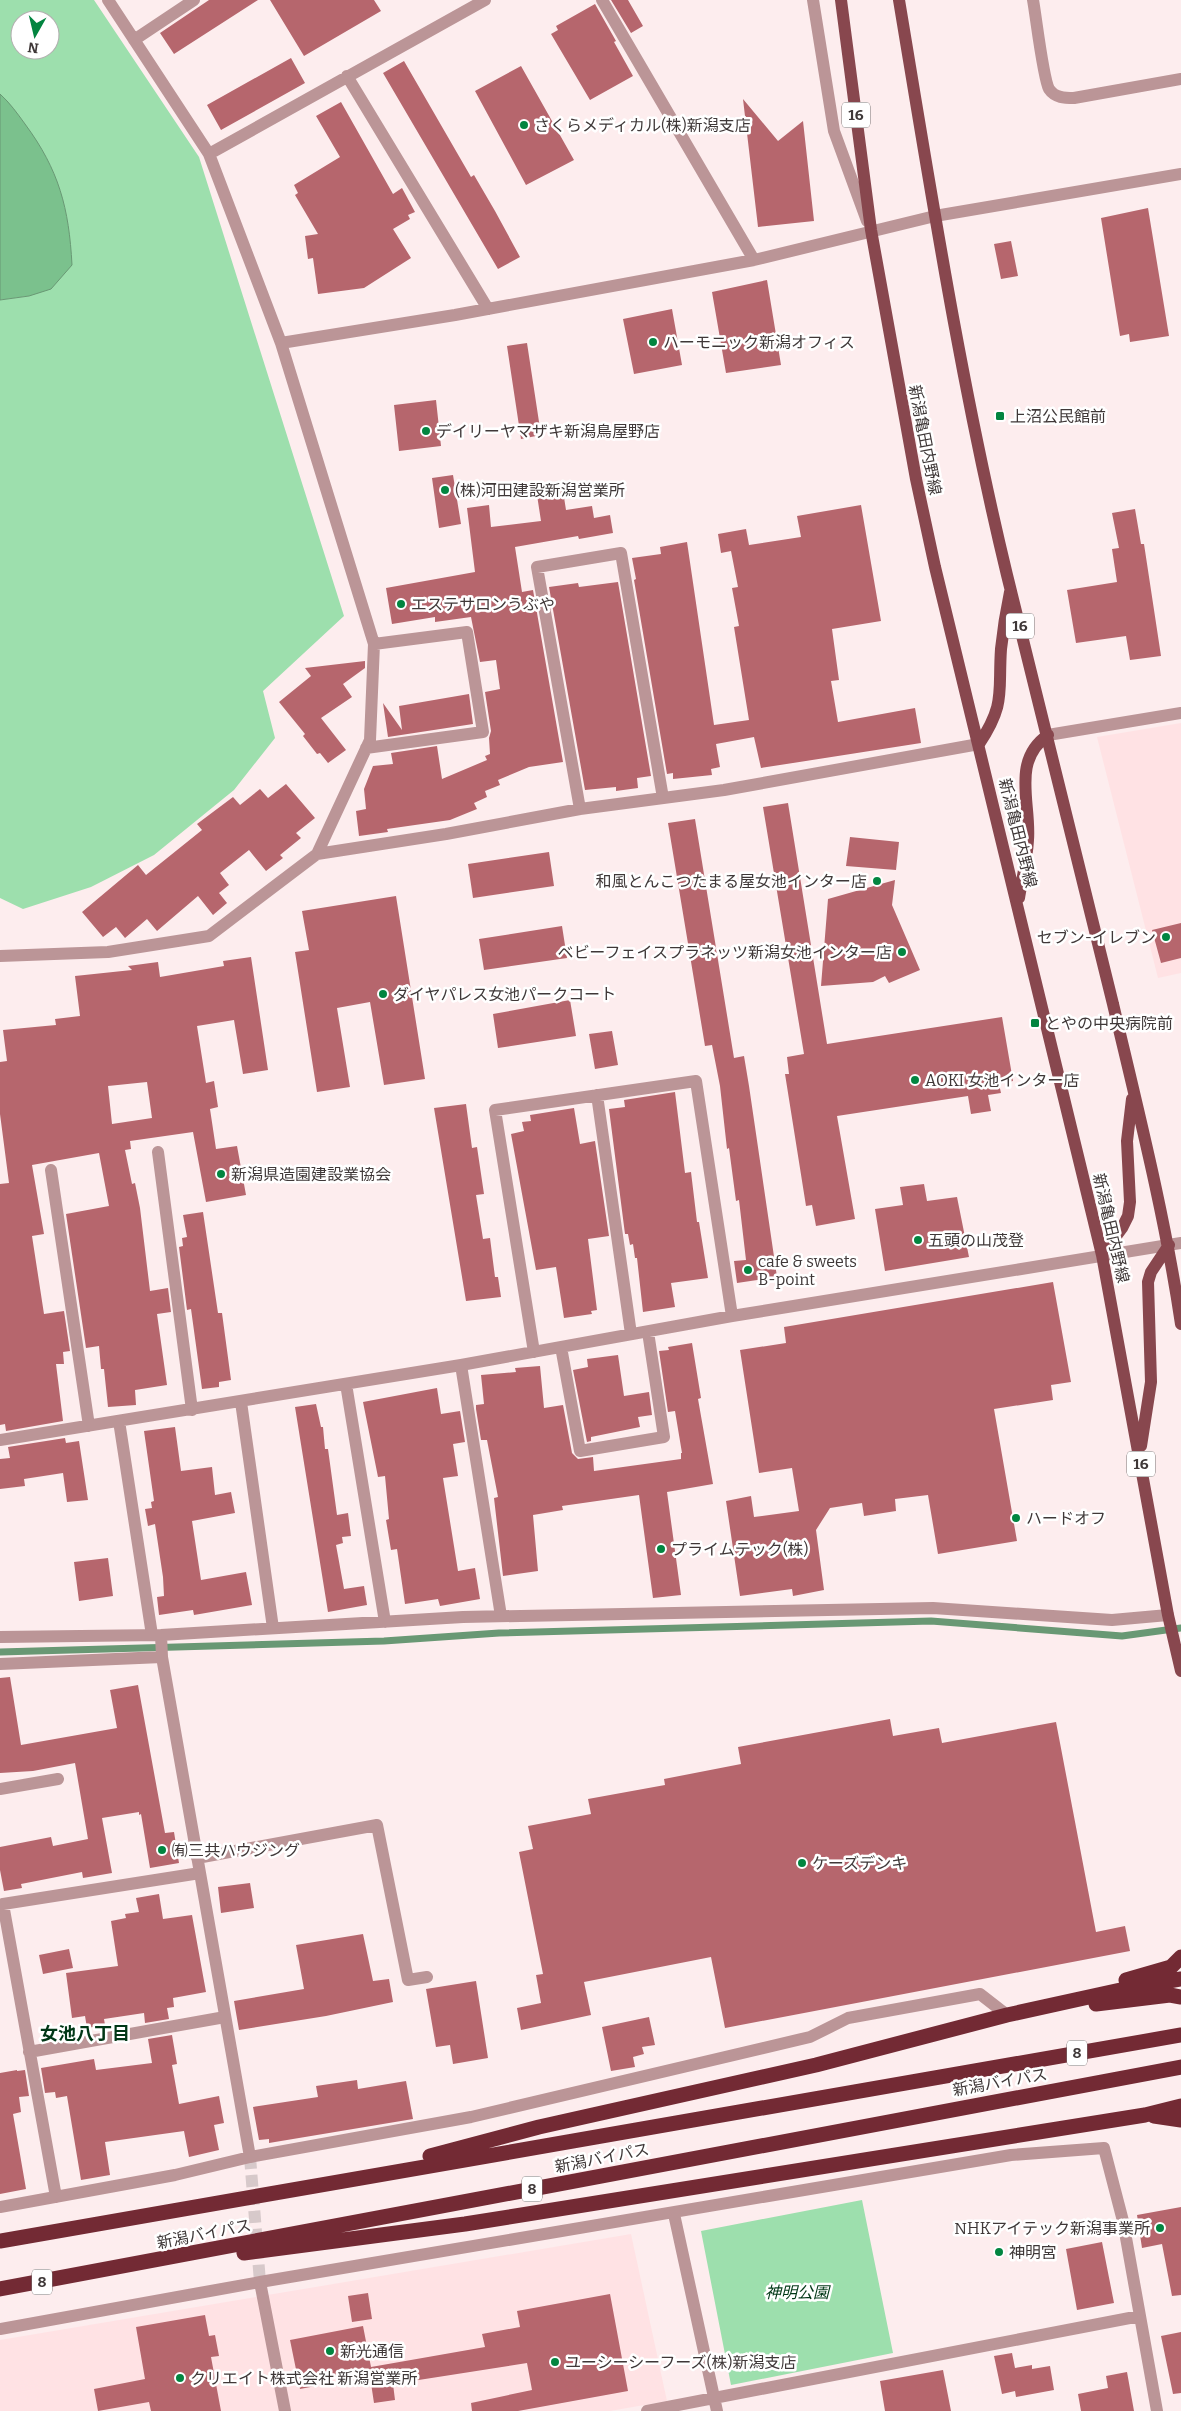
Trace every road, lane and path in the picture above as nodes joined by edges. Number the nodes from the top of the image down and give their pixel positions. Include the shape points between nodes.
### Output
1 (108, 0) edge
2 (194, 0) edge
3 (485, 0) edge
4 (602, 0) edge
5 (812, 0) edge
6 (841, 0) edge
7 (899, 0) edge
8 (1033, 0) edge
9 (134, 40) junction
10 (347, 76) junction
11 (1181, 79) edge
12 (209, 154) junction
13 (1181, 174) edge
14 (935, 216) junction
15 (871, 230) junction
16 (754, 260) junction
17 (488, 309) junction
18 (282, 343) junction
19 (1010, 587) junction
20 (374, 644) junction
21 (1181, 713) edge
22 (1048, 735) junction
23 (979, 744) junction
24 (366, 748) junction
25 (663, 798) junction
26 (580, 809) junction
27 (317, 854) junction
28 (1018, 906) junction
29 (0, 956) edge
30 (1133, 1089) junction
31 (597, 1095) junction
32 (158, 1152) dead end
33 (51, 1170) dead end
34 (1175, 1244) edge
35 (1102, 1256) junction
36 (732, 1316) junction
37 (1181, 1324) edge
38 (648, 1332) junction
39 (631, 1334) junction
40 (561, 1347) junction
41 (534, 1352) junction
42 (460, 1365) junction
43 (346, 1384) junction
44 (240, 1402) junction
45 (192, 1410) junction
46 (119, 1421) junction
47 (89, 1426) junction
48 (0, 1440) edge
49 (1139, 1456) junction
50 (1168, 1615) junction
51 (501, 1616) junction
52 (385, 1622) junction
53 (273, 1628) junction
54 (156, 1635) junction
55 (0, 1637) edge
56 (162, 1657) junction
57 (0, 1664) edge
58 (1181, 1672) edge
59 (58, 1779) dead end
60 (0, 1789) edge
61 (197, 1858) junction
62 (200, 1873) junction
63 (1181, 1957) edge
64 (428, 1977) dead end
65 (1181, 1979) edge
66 (1181, 1996) edge
67 (1007, 2015) junction
68 (225, 2016) junction
69 (1181, 2034) edge
70 (30, 2052) junction
71 (1181, 2067) edge
72 (1181, 2106) edge
73 (1146, 2115) junction
74 (1181, 2120) edge
75 (250, 2157) junction
76 (339, 2180) junction
77 (56, 2197) junction
78 (0, 2207) edge
79 (674, 2214) junction
80 (0, 2241) edge
81 (84, 2274) junction
82 (260, 2282) junction
83 (0, 2289) edge
84 (1140, 2316) junction
85 (0, 2329) edge
86 (716, 2405) edge
87 (285, 2411) edge
88 (647, 2411) edge
89 (1157, 2411) edge

1 - 9 street
2 - 9 street
3 - 10 street
4 - 16 street
5 - 15 street via 834,132
6 - 15 main road, 新潟亀田内野線 / 16
7 - 14 main road, 16
8 - 11 street via 1046,76 1050,89 1060,97 1074,98
9 - 12 street
10 - 12 street
10 - 17 street
12 - 18 street
13 - 14 street
14 - 15 street
14 - 19 main road, 16 via 967,388
15 - 16 street
15 - 23 main road, 新潟亀田内野線 / 16 via 916,479
16 - 17 street
17 - 18 street
18 - 20 street
19 - 22 main road, 16
19 - 23 main road via 1003,632 1000,702 991,726
20 - 24 street via 370,740
20 - 24 street via 467,632 482,732
21 - 22 street
22 - 28 main road via 1033,749 1028,759 1024,782 1028,841
22 - 30 main road, 16
23 - 25 street
23 - 28 main road, 新潟亀田内野線 / 16
24 - 27 street
25 - 26 street
25 - 26 street via 621,553 537,567
26 - 27 street
27 - 29 street via 209,936 108,952
28 - 35 main road, 新潟亀田内野線 / 16
30 - 34 main road, 16
30 - 35 main road via 1127,1141 1128,1216
31 - 36 street via 696,1081
31 - 39 street
31 - 41 street via 495,1110
32 - 45 street
33 - 47 street
34 - 35 street
34 - 37 main road, 16
34 - 49 main road via 1151,1272 1148,1282 1151,1382
35 - 36 street
35 - 49 main road, 新潟亀田内野線 / 16
36 - 38 street
38 - 39 street
38 - 40 street via 664,1437 580,1451
39 - 40 street
40 - 41 street
41 - 42 street
42 - 43 street
42 - 51 street
43 - 44 street
43 - 52 street
44 - 45 street
44 - 53 street
45 - 46 street
46 - 47 street
46 - 54 street
47 - 48 street
49 - 50 main road, 新潟亀田内野線 / 16
50 - 51 street via 1112,1620 933,1608
50 - 58 main road, 新潟亀田内野線 / 16
51 - 52 street
52 - 53 street
53 - 54 street
54 - 55 street
54 - 56 street
56 - 57 street
56 - 61 street
59 - 60 street
61 - 62 street
61 - 64 street via 378,1825 408,1980
62 - 68 street
62 - 70 street via 3,1904
63 - 67 highway via 1171,1967
65 - 67 highway
66 - 67 highway
67 - 75 street via 980,1994 848,2018 810,2037 471,2116
67 - 76 highway via 816,2065 539,2127
68 - 70 street
68 - 75 street
69 - 76 highway, 新潟バイパス / 8
70 - 77 street
71 - 81 highway, 新潟バイパス / 8
72 - 73 highway
73 - 74 highway
73 - 81 highway via 465,2224
75 - 77 street via 175,2176
76 - 80 highway, 新潟バイパス / 8
77 - 78 street
79 - 82 street
79 - 84 street via 1011,2155 1104,2148 1123,2221
79 - 86 street
81 - 83 highway, 新潟バイパス / 8
82 - 85 street
82 - 87 street
84 - 86 street
84 - 89 street
86 - 88 street

